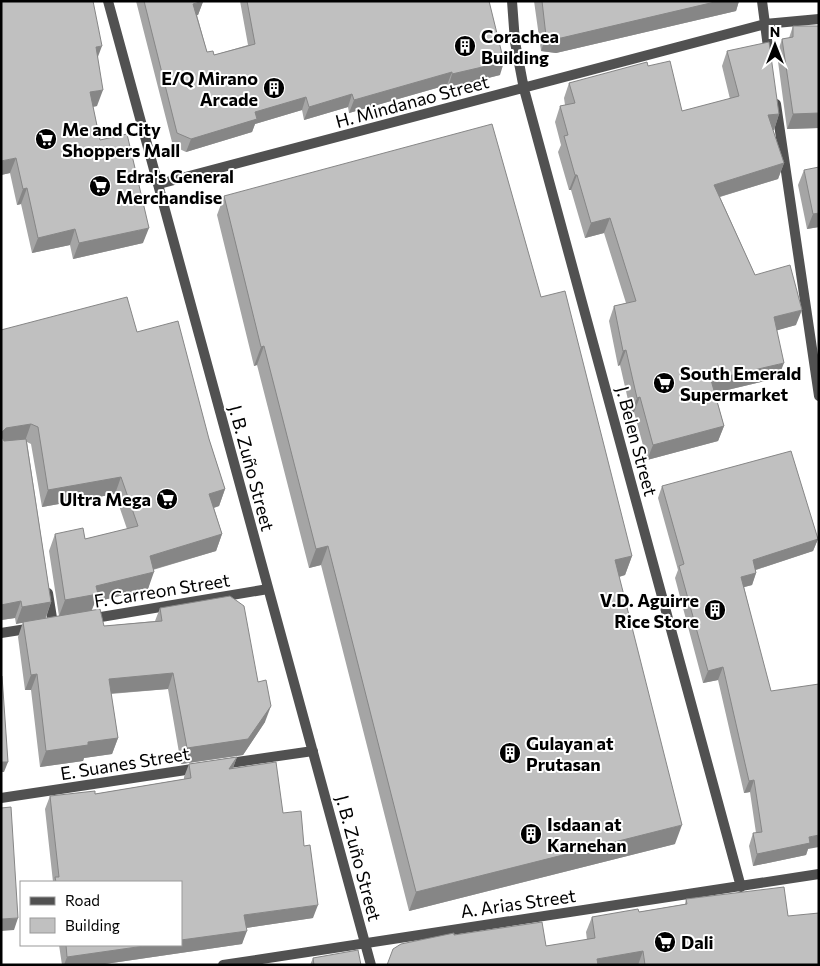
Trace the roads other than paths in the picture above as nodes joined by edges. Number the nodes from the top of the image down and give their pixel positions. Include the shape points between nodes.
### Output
1 (108, 1) edge
2 (512, 1) edge
3 (762, 1) edge
4 (819, 20) edge
5 (765, 24) junction
6 (770, 63) edge
7 (524, 89) junction
8 (775, 92) edge
9 (159, 184) junction
10 (819, 396) edge
11 (47, 585) edge
12 (268, 589) junction
13 (83, 620) edge
14 (1, 633) edge
15 (313, 750) junction
16 (1, 798) edge
17 (819, 874) edge
18 (741, 887) junction
19 (365, 942) junction
20 (222, 965) edge
21 (371, 965) edge

1 - 9 street, J. B. Zuño Street
2 - 7 street, J. Belen Street via 515,42
3 - 5 street
4 - 5 street, H. Mindanao Street
5 - 6 street
5 - 7 street, H. Mindanao Street
7 - 9 street, H. Mindanao Street
7 - 18 street, J. Belen Street
8 - 10 street
9 - 12 street, J. B. Zuño Street
11 - 14 street via 58,624
12 - 13 street, F. Carreon Street
12 - 15 street, J. B. Zuño Street
15 - 16 street, E. Suanes Street
15 - 19 street, J. B. Zuño Street
17 - 18 street, A. Arias Street
18 - 19 street, A. Arias Street
19 - 20 street, A. Arias Street
19 - 21 street, J. B. Zuño Street

